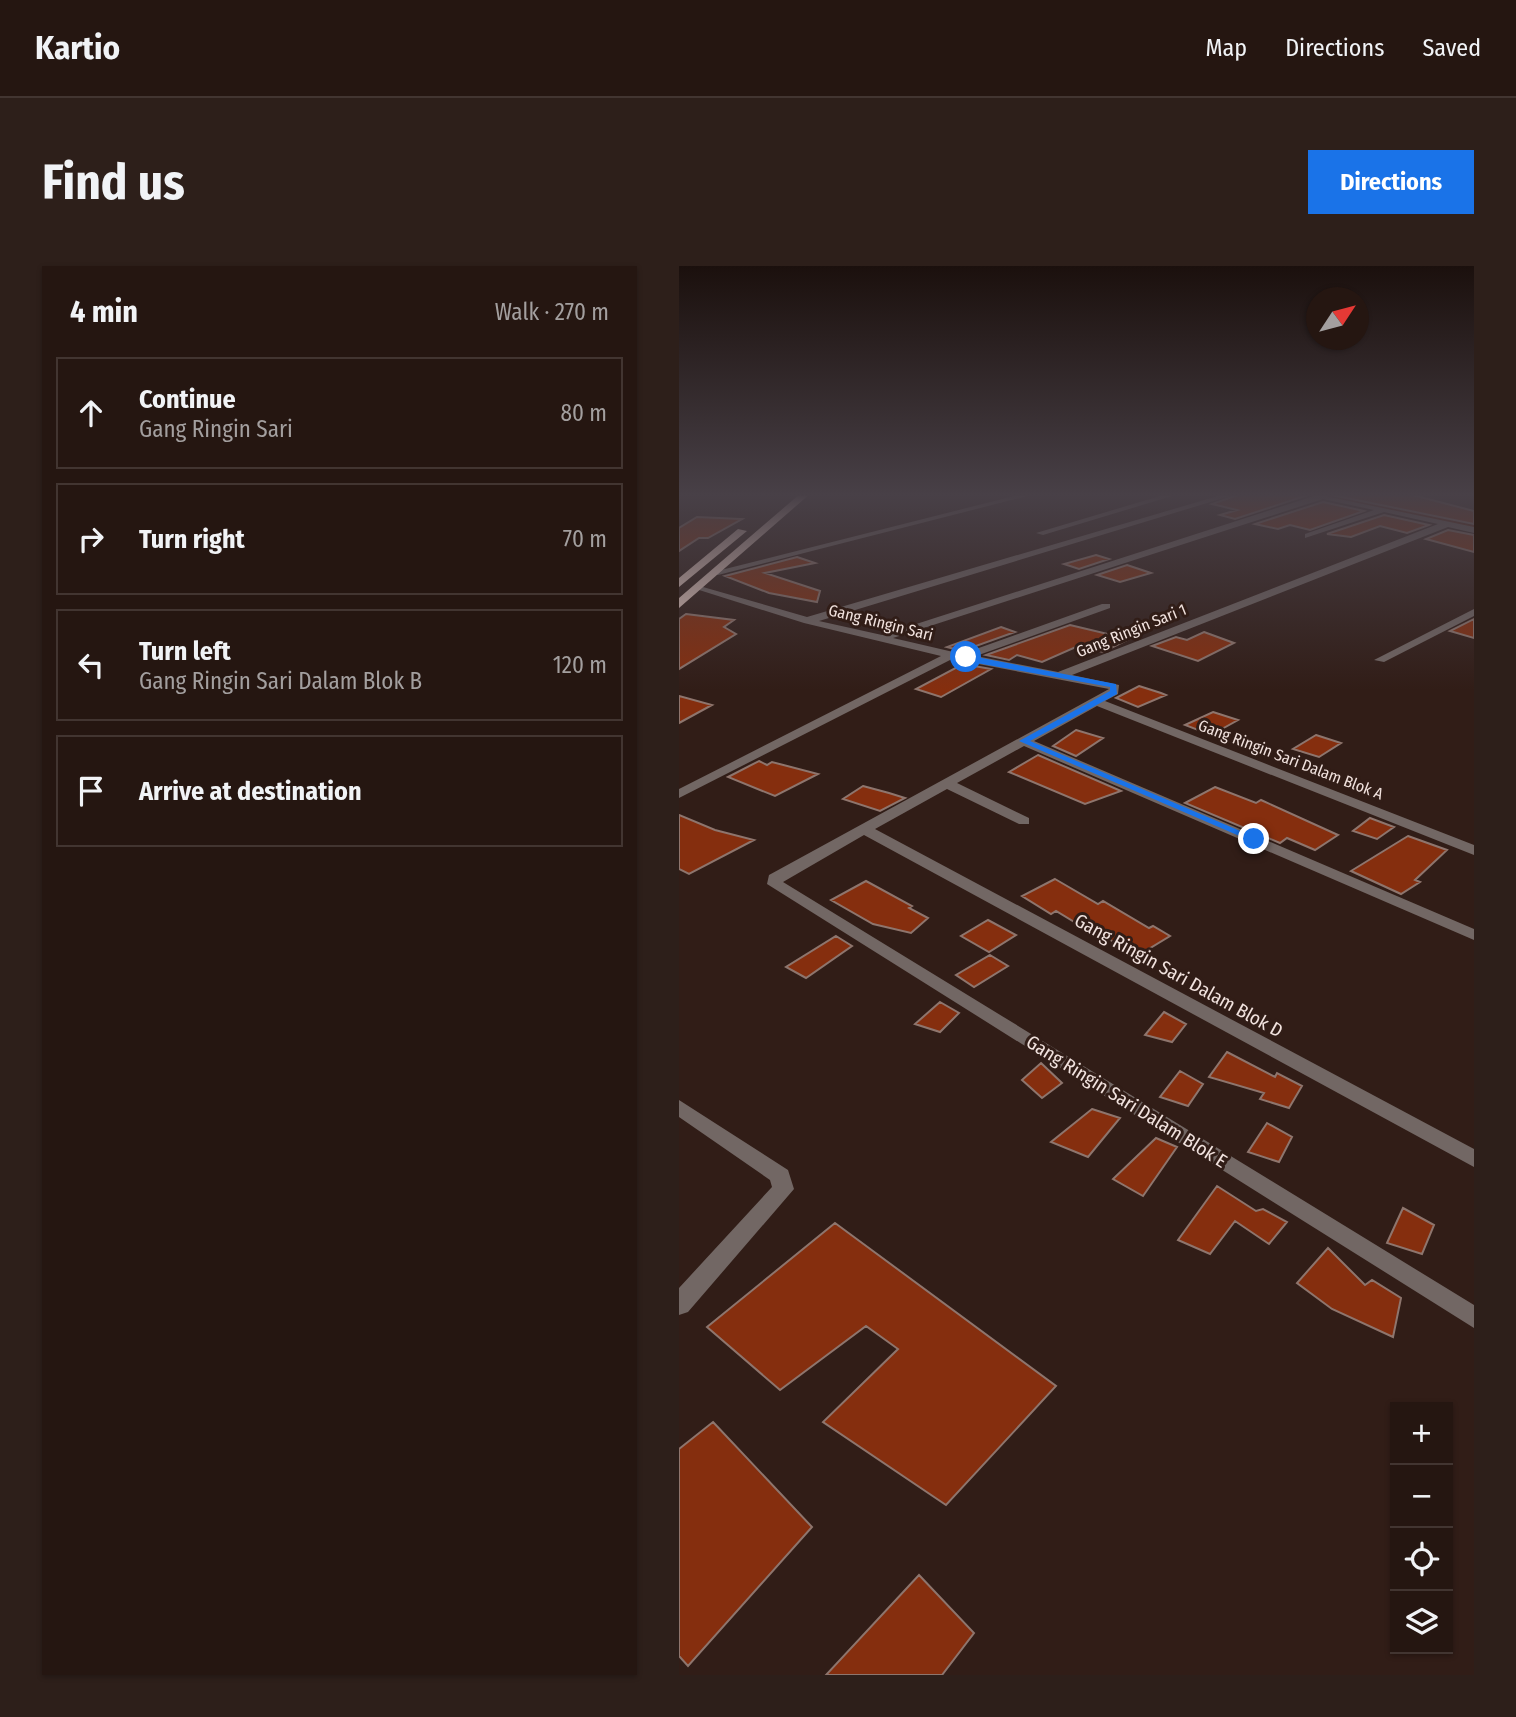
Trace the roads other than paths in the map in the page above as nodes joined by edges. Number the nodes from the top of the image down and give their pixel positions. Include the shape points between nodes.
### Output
1 (707, 559) edge
2 (733, 559) edge
3 (771, 559) edge
4 (1016, 559) edge
5 (1129, 559) edge
6 (1358, 559) edge
7 (718, 572) junction
8 (681, 579) edge
9 (699, 587) junction
10 (679, 604) edge
11 (1106, 606) dead end
12 (1474, 612) edge
13 (811, 620) junction
14 (885, 638) junction
15 (963, 656) junction
16 (1380, 660) dead end
17 (1062, 675) junction
18 (1096, 702) junction
19 (1023, 741) junction
20 (946, 783) junction
21 (679, 794) edge
22 (1024, 821) dead end
23 (863, 828) junction
24 (1474, 850) edge
25 (1474, 935) edge
26 (679, 1107) edge
27 (1474, 1160) edge
28 (679, 1305) edge
29 (1474, 1318) edge

1 - 8 highway
2 - 7 highway
3 - 7 street
4 - 13 street
5 - 14 street
6 - 17 street, Gang Ringin Sari 1
7 - 9 highway
9 - 10 highway
9 - 13 street, Gang Ringin Sari
11 - 15 street
12 - 16 street
13 - 14 street, Gang Ringin Sari
14 - 15 street, Gang Ringin Sari
15 - 17 street, Gang Ringin Sari
15 - 21 street
17 - 18 street, Gang Ringin Sari via 1115,687
18 - 19 street
18 - 24 street, Gang Ringin Sari Dalam Blok A
19 - 20 street
19 - 25 street
20 - 22 street
20 - 23 street
23 - 27 street, Gang Ringin Sari Dalam Blok D
23 - 29 street, Gang Ringin Sari Dalam Blok E via 775,878 778,887
26 - 28 street via 780,1176 783,1189

